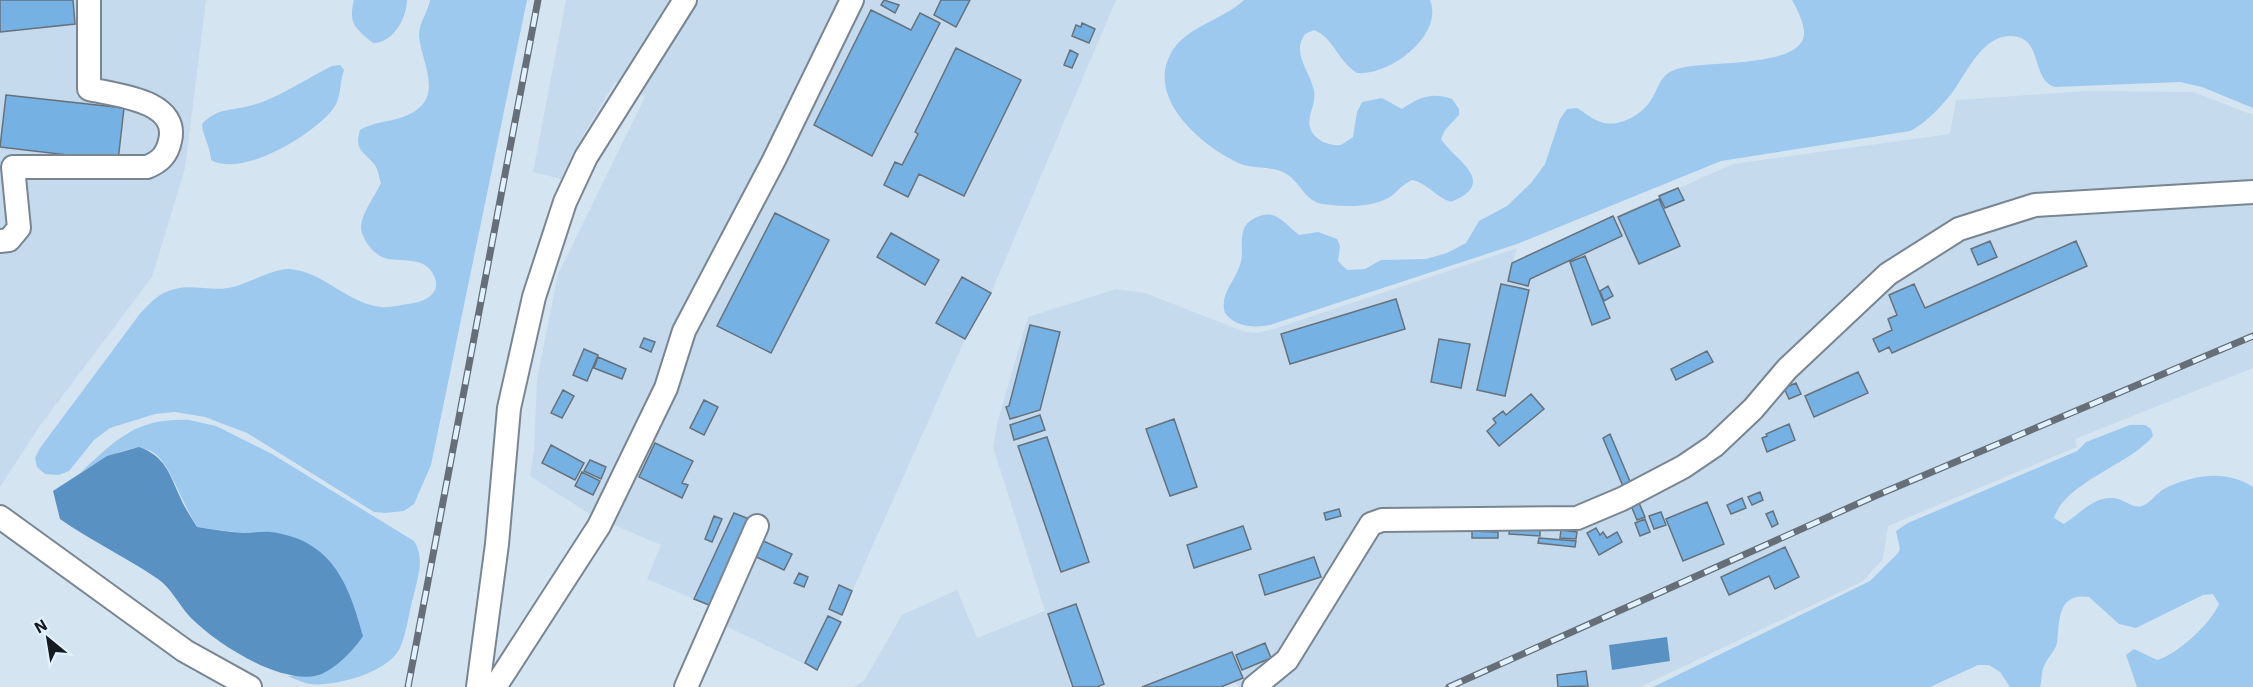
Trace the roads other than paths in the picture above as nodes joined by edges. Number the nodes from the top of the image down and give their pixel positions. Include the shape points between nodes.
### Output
1 (89, 0) edge
2 (685, 0) edge
3 (852, 0) edge
4 (2253, 192) edge
5 (0, 241) edge
6 (0, 517) edge
7 (757, 526) dead end
8 (250, 687) edge
9 (478, 687) edge
10 (495, 687) edge
11 (686, 687) edge
12 (1254, 687) edge

1 - 5 street via 89,89 153,106 164,115 170,128 169,146 158,163 147,167 13,167 19,228 9,240
2 - 9 street via 586,157 565,202 534,297 509,408 498,544
3 - 10 street via 684,331 666,388 599,526
4 - 12 street via 2035,205 1959,229 1888,274 1787,369 1714,446 1622,499 1577,518 1382,520 1371,524 1287,660
6 - 8 street via 185,651
7 - 11 street

